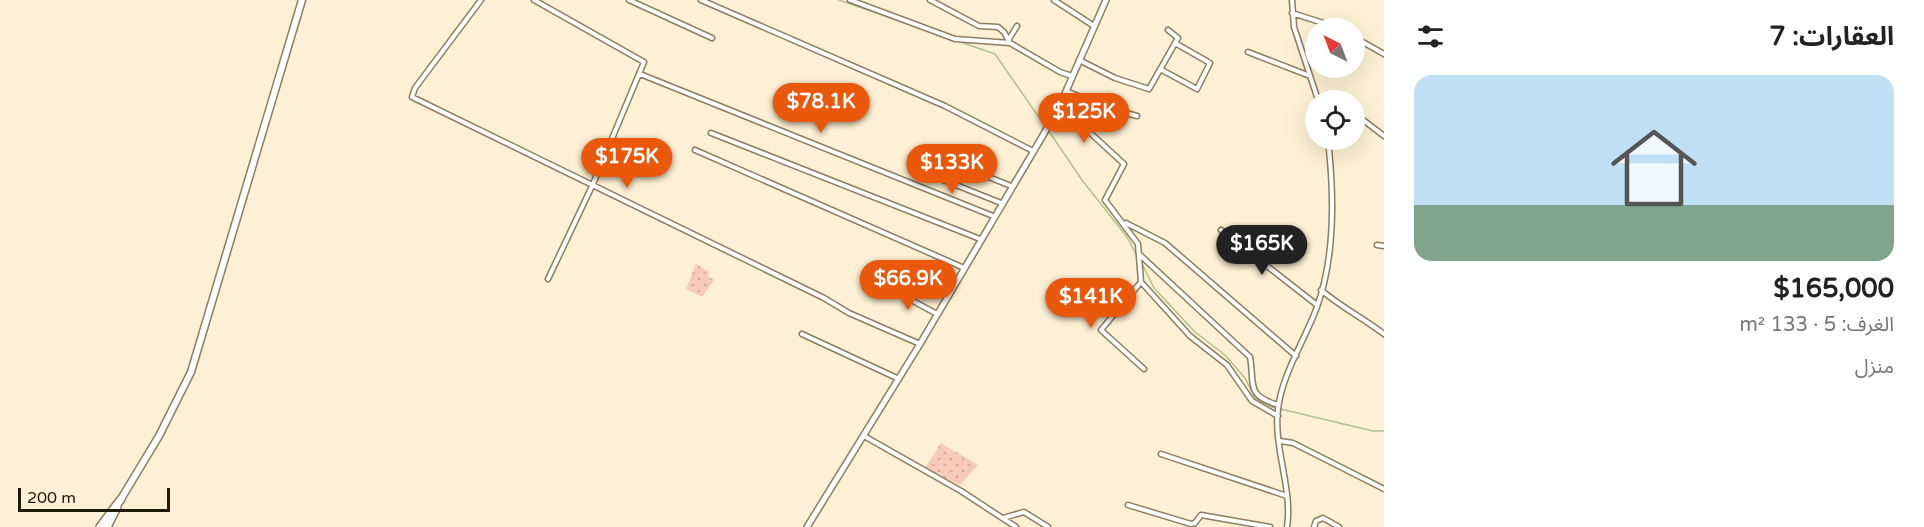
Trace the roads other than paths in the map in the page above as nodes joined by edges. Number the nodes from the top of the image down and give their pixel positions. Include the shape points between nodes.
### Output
1 (302, 0) edge
2 (481, 0) edge
3 (534, 0) edge
4 (629, 0) edge
5 (701, 0) edge
6 (850, 0) edge
7 (930, 0) edge
8 (1054, 0) edge
9 (1106, 0) edge
10 (1292, 0) edge
11 (1292, 14) junction
12 (1305, 18) edge
13 (1017, 26) dead end
14 (1094, 26) junction
15 (1168, 30) dead end
16 (712, 38) dead end
17 (1009, 41) junction
18 (1175, 43) junction
19 (1365, 44) edge
20 (1248, 52) dead end
21 (1384, 54) edge
22 (1305, 59) edge
23 (1078, 60) junction
24 (1160, 69) junction
25 (640, 74) junction
26 (1305, 74) edge
27 (1072, 76) junction
28 (1066, 90) junction
29 (1060, 105) junction
30 (1137, 116) dead end
31 (1365, 121) edge
32 (711, 133) dead end
33 (1384, 136) edge
34 (695, 150) dead end
35 (1329, 150) edge
36 (1033, 151) junction
37 (932, 154) dead end
38 (911, 167) dead end
39 (593, 184) junction
40 (1011, 186) junction
41 (1001, 203) junction
42 (993, 216) junction
43 (1122, 221) junction
44 (1221, 230) dead end
45 (980, 239) junction
46 (1377, 245) dead end
47 (1384, 246) edge
48 (1140, 255) junction
49 (964, 268) junction
50 (548, 279) dead end
51 (1141, 282) junction
52 (891, 289) dead end
53 (1321, 290) junction
54 (1317, 305) junction
55 (937, 314) junction
56 (802, 334) dead end
57 (1384, 334) edge
58 (920, 344) junction
59 (1297, 356) junction
60 (1144, 369) dead end
61 (899, 379) junction
62 (1278, 406) junction
63 (1278, 414) junction
64 (864, 436) junction
65 (1280, 441) junction
66 (1161, 454) dead end
67 (1384, 489) edge
68 (1287, 496) junction
69 (121, 499) junction
70 (1128, 506) dead end
71 (1003, 518) junction
72 (100, 527) edge
73 (107, 527) edge
74 (807, 527) edge
75 (1016, 527) edge
76 (1048, 527) edge
77 (1270, 527) edge
78 (1287, 527) edge
79 (1314, 527) edge
80 (1339, 527) edge

1 - 69 main road via 191,372
2 - 39 street via 412,97
3 - 25 street via 644,62
4 - 16 street
5 - 36 street via 945,106
6 - 17 street via 955,39
7 - 17 street via 979,26 998,27
8 - 14 street
9 - 14 street
10 - 11 street
11 - 12 street
11 - 22 street
13 - 17 street
14 - 23 street
15 - 18 street via 1177,36
17 - 27 street
18 - 24 street
18 - 24 street via 1210,63 1197,89
19 - 21 street
20 - 26 street
23 - 24 street via 1114,78 1149,89
23 - 27 street
25 - 39 street
25 - 42 street
27 - 28 street
28 - 29 street
28 - 30 street
29 - 36 street
29 - 43 street via 1124,164 1105,197
31 - 33 street
32 - 45 street
34 - 49 street
35 - 53 street via 1333,218
36 - 40 street
37 - 40 street
38 - 41 street
39 - 50 street
39 - 58 street via 849,314
40 - 41 street
41 - 42 street
42 - 45 street
43 - 48 street via 1138,244
43 - 59 street via 1165,243
44 - 54 street
45 - 49 street
46 - 47 street
48 - 51 street
48 - 62 street via 1250,357 1254,392
49 - 55 street
51 - 60 street via 1101,330
51 - 63 street via 1190,336 1227,365 1252,401
52 - 55 street
53 - 54 street
53 - 57 street
54 - 59 street
55 - 58 street
56 - 61 street
58 - 61 street
59 - 62 street
61 - 64 street
62 - 63 street
63 - 65 street
64 - 71 street
64 - 74 street
65 - 67 street via 1293,443
65 - 68 street
66 - 68 street
68 - 78 street
69 - 72 highway
69 - 73 highway
70 - 77 street via 1191,524 1201,515
71 - 75 street
71 - 76 street via 1024,512
79 - 80 street via 1316,520 1323,518

